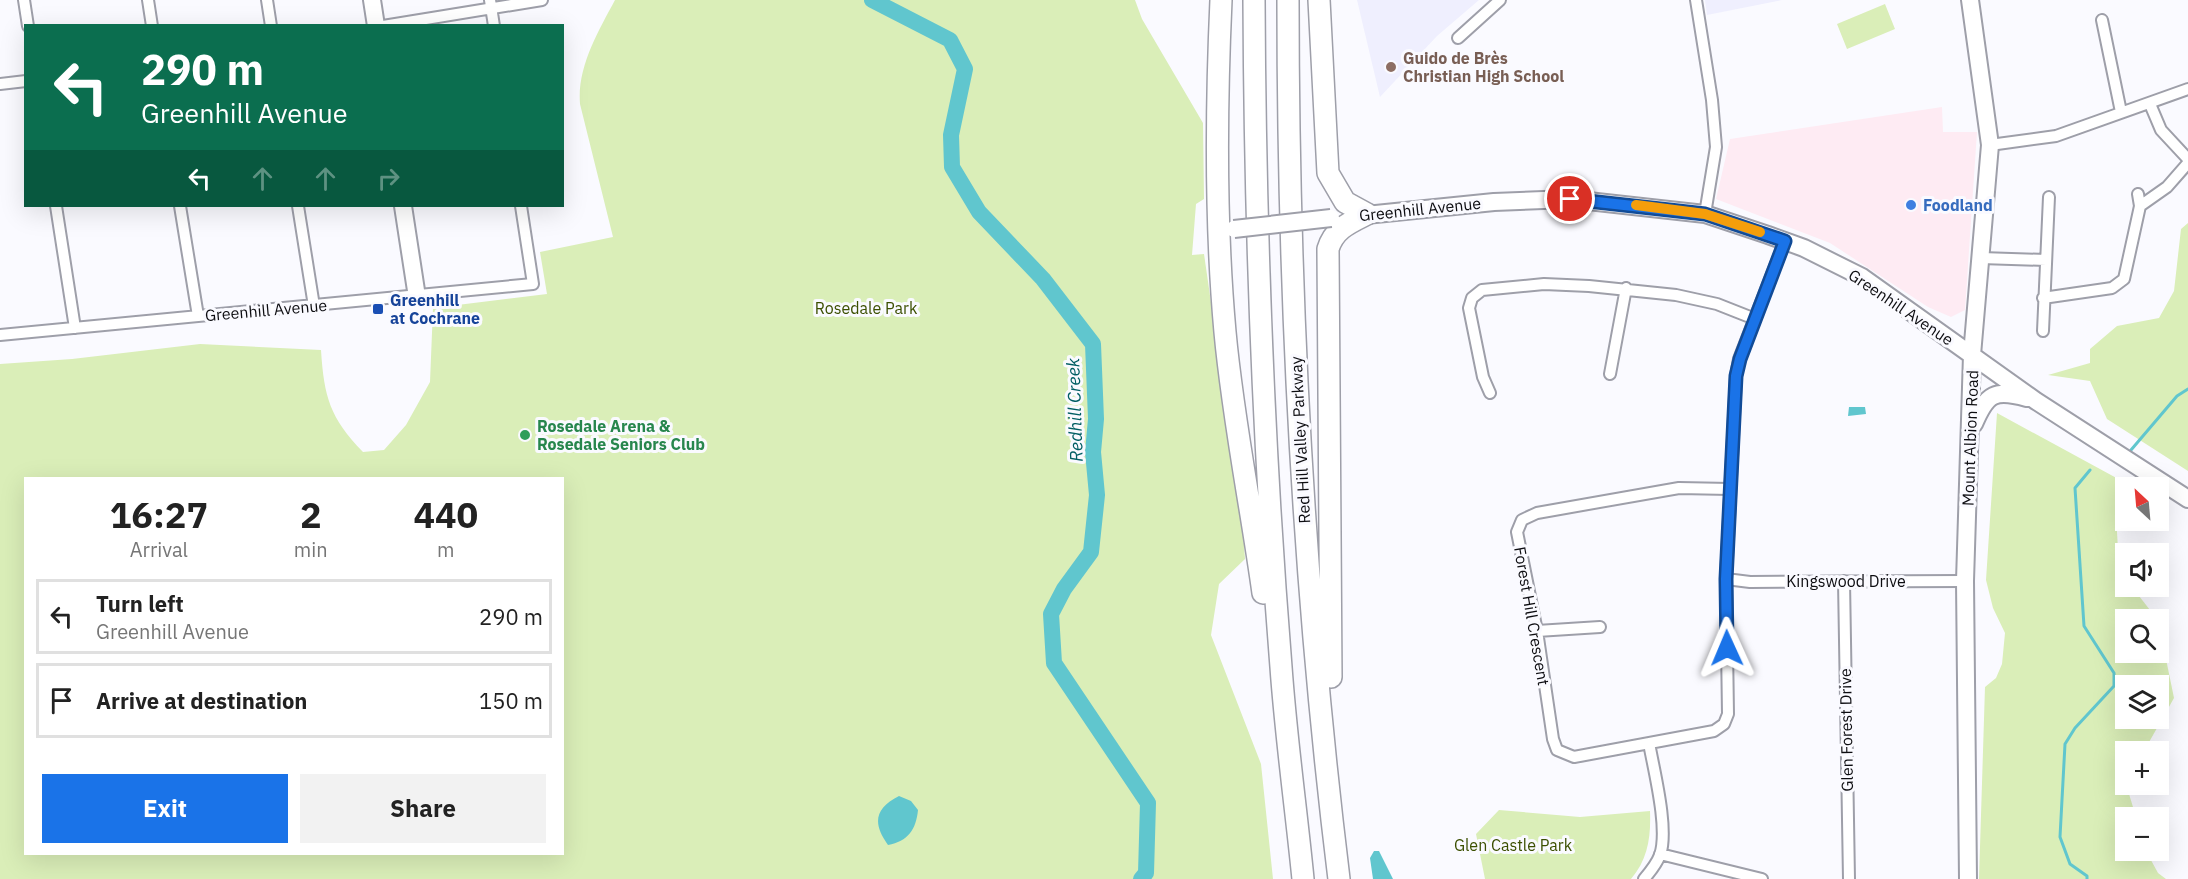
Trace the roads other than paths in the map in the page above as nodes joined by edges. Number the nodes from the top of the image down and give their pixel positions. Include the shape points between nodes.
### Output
1 (24, 0) edge
2 (148, 0) edge
3 (267, 0) edge
4 (372, 0) edge
5 (542, 0) edge
6 (1221, 0) edge
7 (1254, 0) edge
8 (1288, 0) edge
9 (1319, 0) edge
10 (1500, 0) edge
11 (1696, 0) edge
12 (1970, 0) edge
13 (491, 4) edge
14 (2102, 20) dead end
15 (28, 24) edge
16 (152, 24) edge
17 (271, 24) edge
18 (376, 24) edge
19 (393, 24) edge
20 (494, 24) edge
21 (1458, 38) dead end
22 (24, 81) edge
23 (0, 84) edge
24 (2188, 89) edge
25 (2150, 104) junction
26 (2121, 112) junction
27 (1990, 144) junction
28 (2188, 161) edge
29 (2139, 194) dead end
30 (2049, 197) dead end
31 (56, 207) edge
32 (180, 207) edge
33 (298, 207) edge
34 (403, 207) edge
35 (521, 207) edge
36 (2140, 207) junction
37 (1367, 214) junction
38 (1705, 214) junction
39 (1227, 229) junction
40 (1785, 241) junction
41 (1981, 258) junction
42 (2046, 260) junction
43 (1626, 288) junction
44 (417, 297) junction
45 (2043, 298) junction
46 (314, 306) junction
47 (198, 316) junction
48 (1755, 319) junction
49 (75, 328) junction
50 (2043, 331) dead end
51 (0, 335) edge
52 (1972, 355) junction
53 (1610, 374) dead end
54 (1490, 393) dead end
55 (2036, 401) junction
56 (1970, 433) junction
57 (1730, 489) junction
58 (2188, 499) edge
59 (1726, 579) junction
60 (1844, 581) junction
61 (1965, 581) junction
62 (1600, 627) dead end
63 (1537, 631) junction
64 (1281, 669) junction
65 (1649, 744) junction
66 (1329, 792) junction
67 (1660, 854) junction
68 (1303, 879) edge
69 (1339, 879) edge
70 (1644, 879) edge
71 (1762, 879) edge
72 (1849, 879) edge
73 (1968, 879) edge

1 - 15 street
2 - 16 street
3 - 17 street
4 - 18 street
5 - 13 street
6 - 39 highway
7 - 64 highway, Red Hill Valley Parkway via 1264,422
8 - 66 highway, Red Hill Valley Parkway via 1290,246 1298,430
9 - 37 highway via 1328,173 1345,202
10 - 21 street
11 - 38 street via 1716,147
12 - 27 street, Mount Albion Road
13 - 19 street
13 - 20 street
14 - 26 street
22 - 23 street
24 - 25 street
25 - 26 street
25 - 28 street via 2161,130
26 - 27 street via 2056,136
27 - 41 street, Mount Albion Road
28 - 36 street via 2167,187
29 - 36 street
30 - 42 street
31 - 49 street
32 - 47 street
33 - 46 street
34 - 44 street
35 - 44 street, Greenhill Avenue via 533,284
36 - 45 street via 2124,279 2112,288
37 - 38 street, Greenhill Avenue via 1570,199
37 - 39 street, Greenhill Avenue, bridge
37 - 66 highway via 1341,228 1328,249 1334,760
38 - 40 street, Greenhill Avenue
39 - 64 highway via 1232,392 1268,624
40 - 48 street
40 - 52 street, Greenhill Avenue via 1862,278
41 - 42 street
41 - 52 street, Mount Albion Road
42 - 45 street
43 - 48 street via 1718,304
43 - 53 street
43 - 54 street via 1544,284 1482,290 1472,298 1469,308
44 - 46 street, Greenhill Avenue
45 - 50 street
46 - 47 street, Greenhill Avenue
47 - 49 street, Greenhill Avenue
48 - 57 street via 1736,376
49 - 51 street, Greenhill Avenue
52 - 55 street, Greenhill Avenue
52 - 56 street, Mount Albion Road
55 - 56 street via 2000,393 1990,396 1980,408
55 - 58 street, Greenhill Avenue
56 - 61 street, Mount Albion Road
57 - 59 street
57 - 63 street, Forest Hill Crescent via 1679,488 1537,513 1522,520 1517,532
59 - 60 street, Kingswood Drive
59 - 65 street, Forest Hill Crescent via 1728,714 1724,724 1714,731
60 - 61 street, Kingswood Drive
60 - 72 street, Glen Forest Drive
61 - 73 street, Mount Albion Road
62 - 63 street
63 - 65 street, Forest Hill Crescent via 1557,750 1574,757
64 - 68 highway, Red Hill Valley Parkway
65 - 67 street via 1661,807
66 - 69 highway, Red Hill Valley Parkway
67 - 70 street
67 - 71 street

